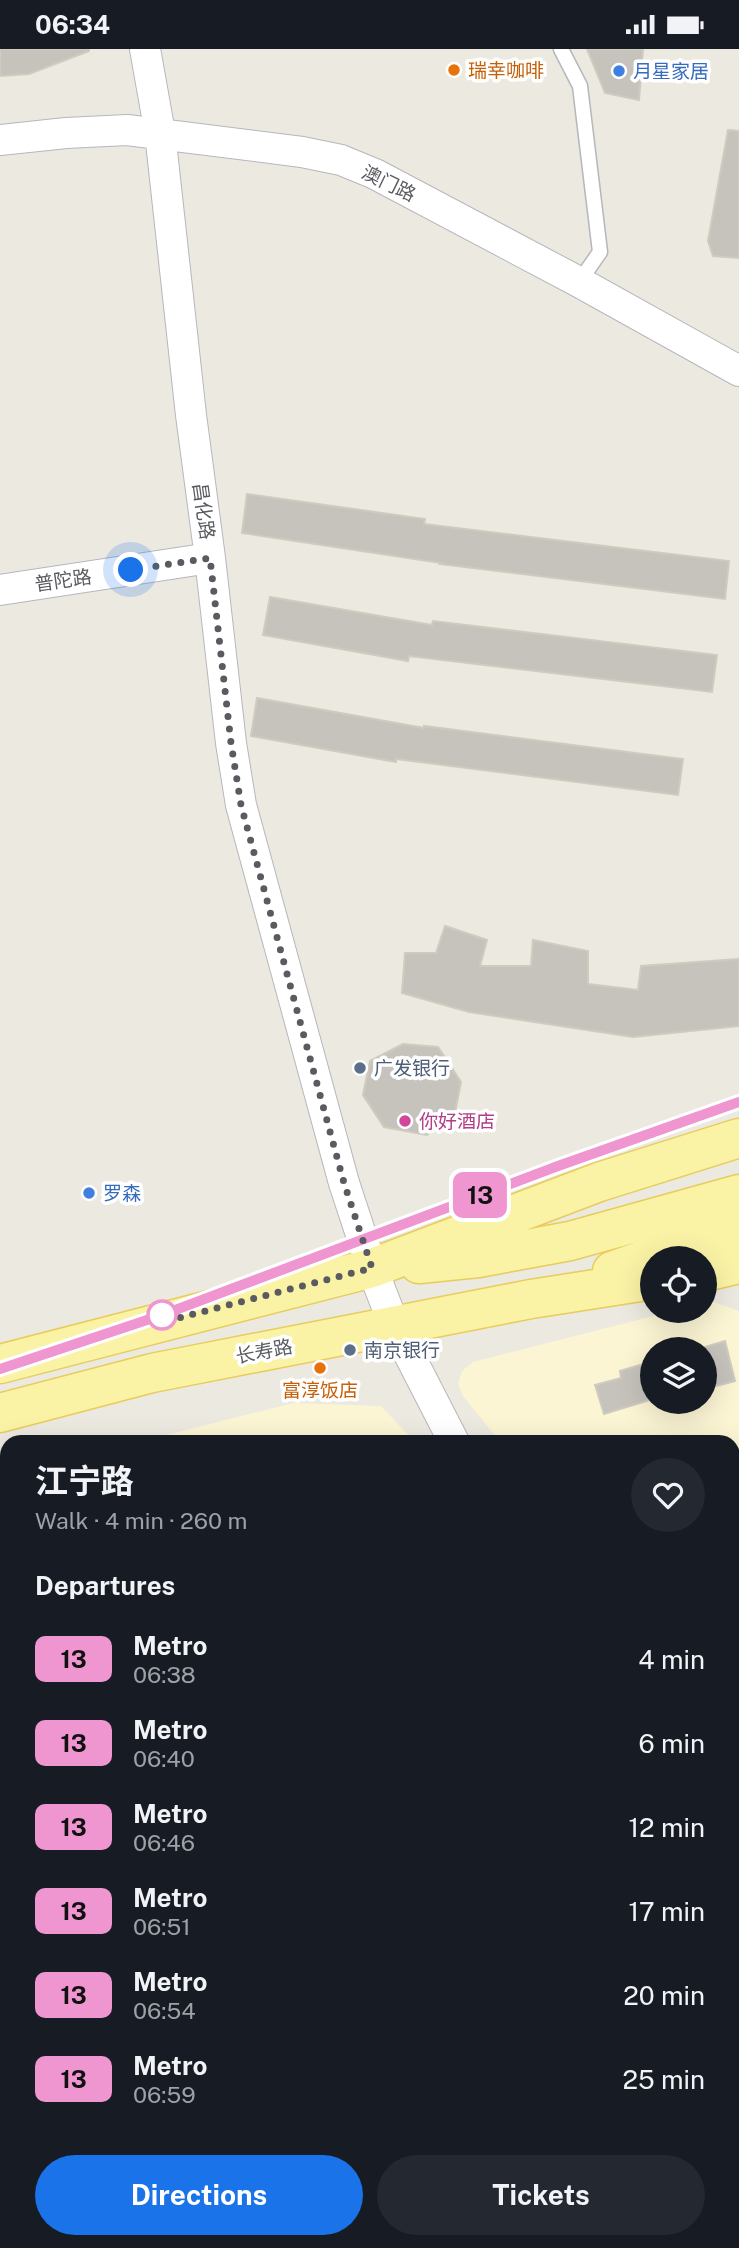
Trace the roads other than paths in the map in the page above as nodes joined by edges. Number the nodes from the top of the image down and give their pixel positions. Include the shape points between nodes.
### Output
1 (145, 49) edge
2 (561, 49) edge
3 (160, 133) junction
4 (0, 140) edge
5 (579, 282) junction
6 (739, 371) edge
7 (210, 558) junction
8 (0, 590) edge
9 (739, 1137) edge
10 (739, 1194) edge
11 (739, 1226) edge
12 (739, 1264) edge
13 (372, 1268) junction
14 (717, 1269) edge
15 (640, 1282) edge
16 (531, 1299) junction
17 (394, 1325) junction
18 (0, 1364) edge
19 (0, 1413) edge
20 (450, 1435) edge

1 - 3 street, 昌化路
2 - 5 lane via 580,86 600,252
3 - 4 street, 澳门路 via 99,131
3 - 5 street, 澳门路 via 341,160
3 - 7 street, 昌化路
5 - 6 street, 澳门路
7 - 8 street, 普陀路
7 - 13 street, 昌化路 via 241,805 344,1183
9 - 13 main road via 599,1182
10 - 13 main road via 570,1241 478,1258
11 - 16 main road, 长寿路
12 - 14 main road
13 - 17 street, 昌化路
13 - 18 main road
15 - 16 main road, 长寿路
16 - 17 main road, 长寿路
17 - 19 main road, 长寿路 via 152,1373
17 - 20 street, 昌化路

